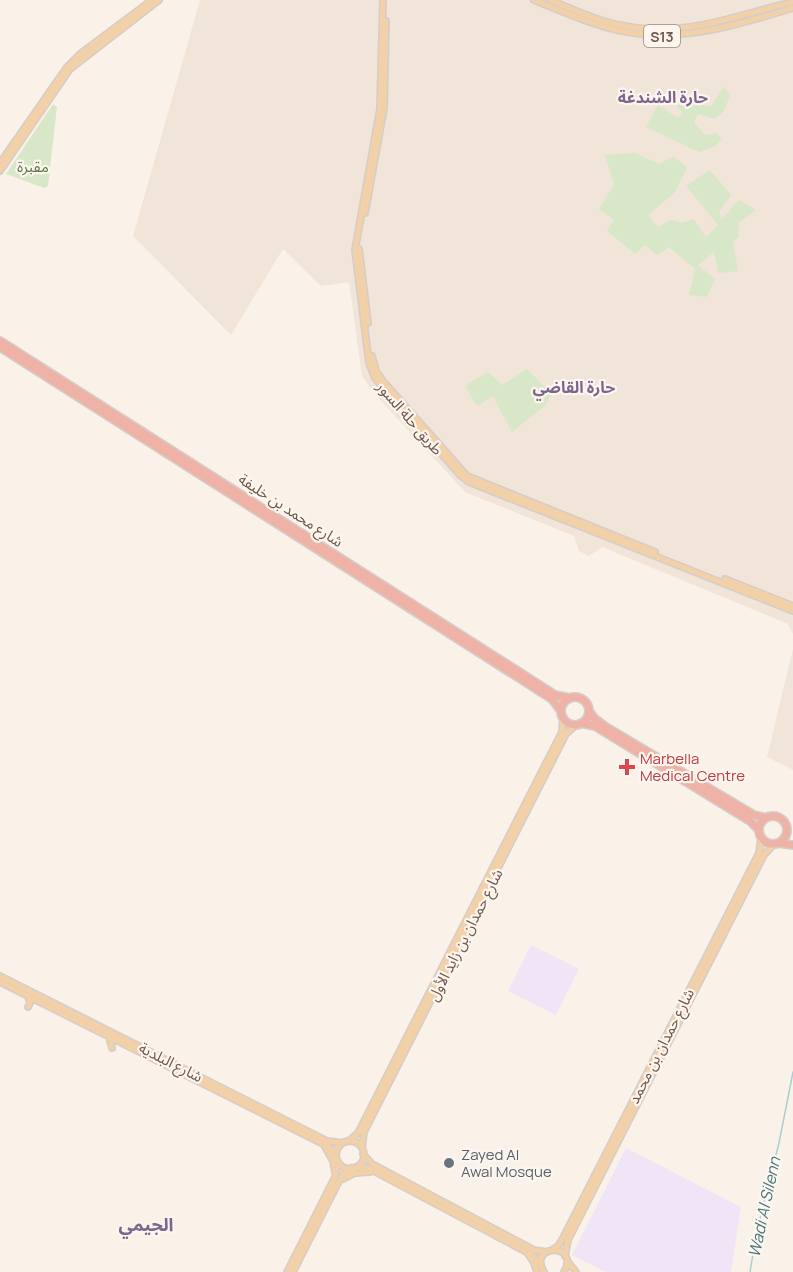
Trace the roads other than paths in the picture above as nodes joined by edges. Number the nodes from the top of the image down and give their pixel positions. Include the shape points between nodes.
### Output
1 (152, 0) edge
2 (159, 0) edge
3 (385, 0) edge
4 (534, 0) edge
5 (550, 0) edge
6 (793, 2) edge
7 (770, 8) junction
8 (793, 8) edge
9 (748, 21) junction
10 (0, 163) edge
11 (0, 171) edge
12 (0, 340) edge
13 (0, 347) edge
14 (793, 606) edge
15 (793, 611) edge
16 (569, 698) junction
17 (589, 711) junction
18 (562, 715) junction
19 (578, 724) junction
20 (766, 818) junction
21 (787, 828) junction
22 (759, 830) junction
23 (793, 837) edge
24 (761, 838) junction
25 (777, 844) junction
26 (793, 845) edge
27 (0, 976) edge
28 (0, 982) edge
29 (28, 996) junction
30 (28, 1007) dead end
31 (109, 1037) junction
32 (112, 1048) dead end
33 (346, 1142) junction
34 (323, 1144) junction
35 (362, 1151) junction
36 (337, 1159) junction
37 (353, 1168) junction
38 (379, 1174) junction
39 (336, 1177) junction
40 (338, 1185) junction
41 (549, 1251) junction
42 (566, 1258) junction
43 (541, 1270) edge
44 (287, 1272) edge
45 (293, 1272) edge
46 (564, 1272) edge
47 (576, 1272) edge

1 - 10 main road via 67,67
2 - 11 main road via 70,69
3 - 14 main road, طريق حلة السور via 384,108 359,249 376,371 471,478
3 - 15 main road, طريق حلة السور via 380,109 355,250 369,363 375,378 469,482
4 - 9 main road, S13 via 612,29 655,36 698,33
5 - 7 main road, S13 via 613,24 656,30 706,26
6 - 7 main road, S13
7 - 9 main road via 747,17
8 - 9 main road, S13
12 - 16 highway, شارع محمد بن خليفة via 555,695
13 - 18 highway, شارع محمد بن خليفة via 543,693 556,702
16 - 17 highway via 582,698
16 - 18 highway via 562,705
17 - 19 highway
17 - 20 highway via 606,727 754,815
18 - 19 highway via 570,724
18 - 33 main road, شارع حمدان بن زايد الأول via 563,729 549,757 358,1133
19 - 22 highway via 595,726 750,820
19 - 35 main road, شارع حمدان بن زايد الأول via 566,734 364,1132
20 - 21 highway via 780,819
20 - 22 highway
21 - 23 highway
21 - 25 highway via 785,837
22 - 24 highway
24 - 25 highway via 768,844
24 - 41 main road, شارع حمدان بن محمد via 759,853 561,1243
25 - 26 highway
25 - 42 main road, شارع حمدان بن محمد via 764,855 567,1244
27 - 33 main road, شارع البلدية via 327,1141
28 - 29 main road, شارع البلدية
29 - 30 main road
29 - 31 main road, شارع البلدية
31 - 32 main road
31 - 34 main road, شارع البلدية
33 - 35 main road via 358,1144
33 - 36 main road via 338,1149
34 - 36 main road, شارع البلدية
34 - 39 main road via 333,1161
35 - 37 main road via 361,1162
35 - 41 main road via 372,1164 534,1250
36 - 37 main road via 345,1168
36 - 39 main road
37 - 38 main road via 367,1167
37 - 40 main road
38 - 40 main road via 355,1173
38 - 43 main road via 535,1256
39 - 44 main road
40 - 45 main road
41 - 42 main road via 558,1250
41 - 43 main road, شارع حمدان بن محمد via 543,1256
42 - 46 main road, شارع حمدان بن محمد
42 - 47 main road

